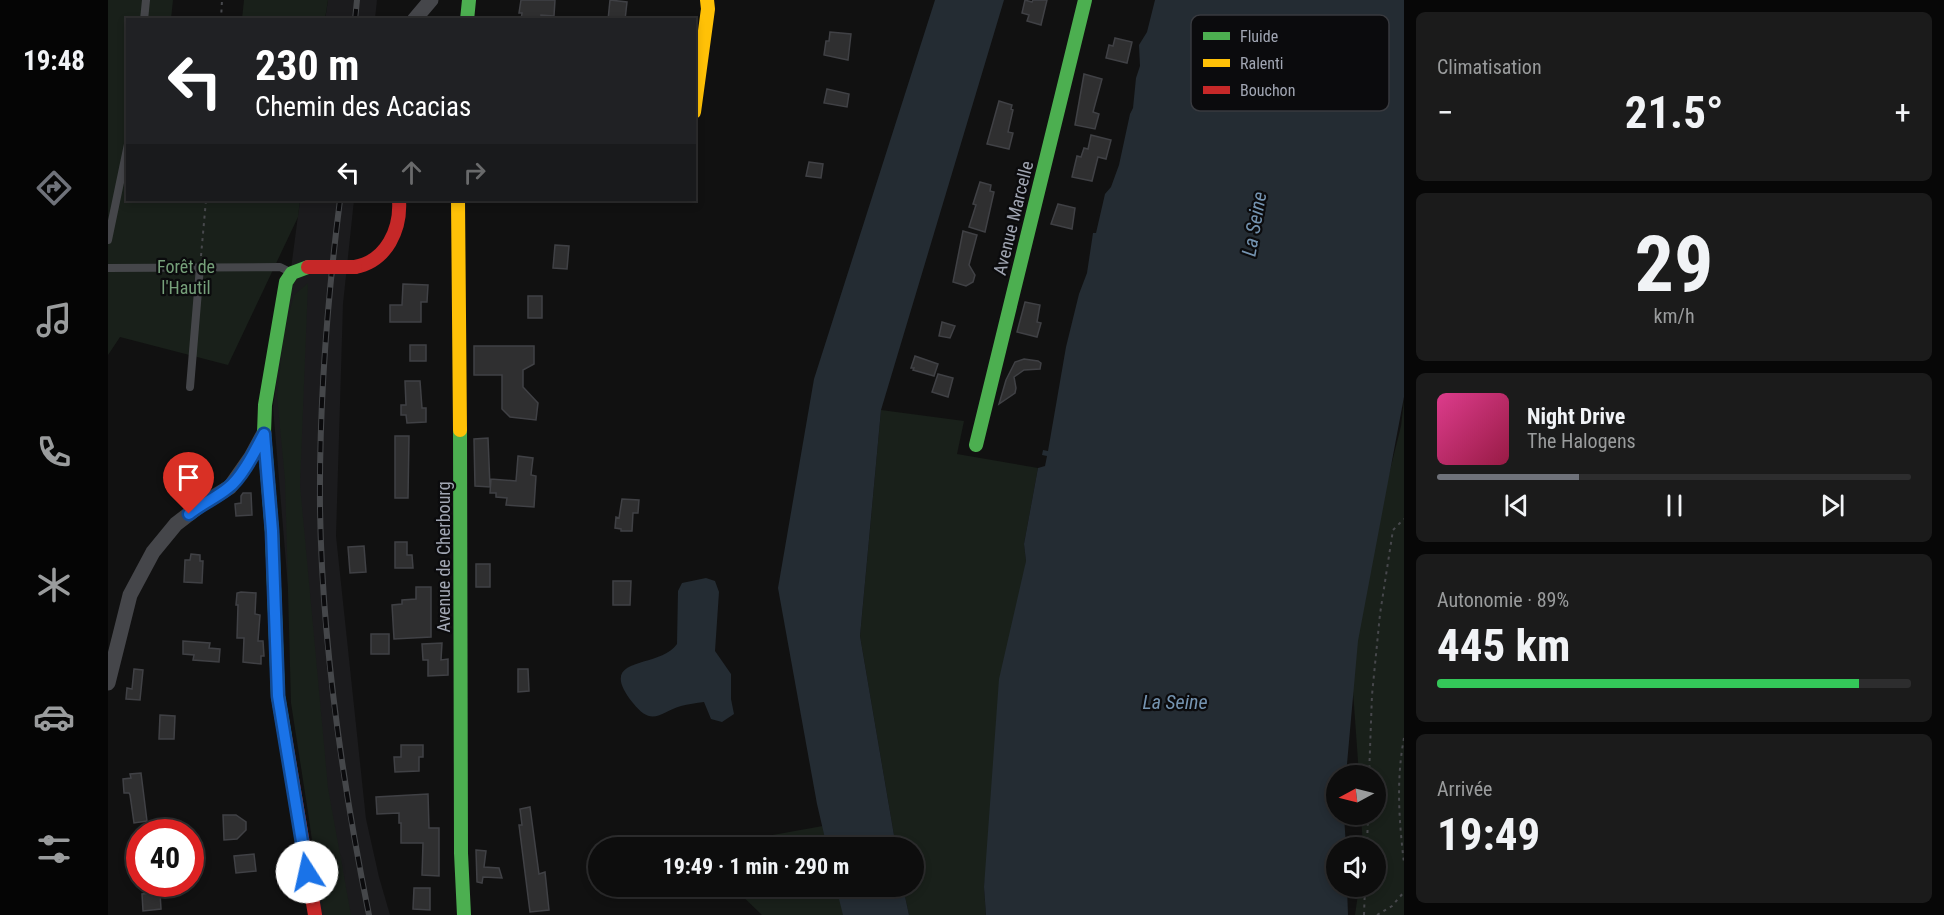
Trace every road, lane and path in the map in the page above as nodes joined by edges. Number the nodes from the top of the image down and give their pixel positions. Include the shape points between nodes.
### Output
1 (146, 0) edge
2 (222, 0) edge
3 (431, 0) edge
4 (469, 0) edge
5 (707, 0) edge
6 (1085, 0) edge
7 (144, 18) edge
8 (220, 18) edge
9 (416, 18) edge
10 (467, 18) edge
11 (696, 97) edge
12 (126, 154) edge
13 (206, 201) edge
14 (399, 201) edge
15 (458, 201) edge
16 (108, 240) edge
17 (200, 267) junction
18 (108, 268) edge
19 (292, 273) junction
20 (190, 387) dead end
21 (264, 434) junction
22 (976, 445) dead end
23 (1404, 519) edge
24 (108, 684) edge
25 (1404, 738) edge
26 (1369, 765) edge
27 (1404, 863) edge
28 (1404, 892) edge
29 (1365, 897) edge
30 (315, 915) edge
31 (464, 915) edge
32 (1364, 915) edge
33 (1377, 915) edge

1 - 7 lane
2 - 8 path
3 - 9 street
4 - 10 street
5 - 11 street
6 - 22 street, Avenue Marcelle
12 - 16 lane
13 - 17 path
14 - 19 street, bridge via 399,221 390,243 370,262 362,267 308,267
15 - 31 street, Avenue de Cherbourg
17 - 18 lane
17 - 19 lane via 280,267
17 - 20 lane
19 - 21 street via 286,282 280,315
21 - 24 street via 230,487 176,524 153,552 130,596
21 - 30 street via 278,696
23 - 26 path via 1393,530 1380,614
25 - 27 path via 1398,811
28 - 33 path
29 - 32 path

